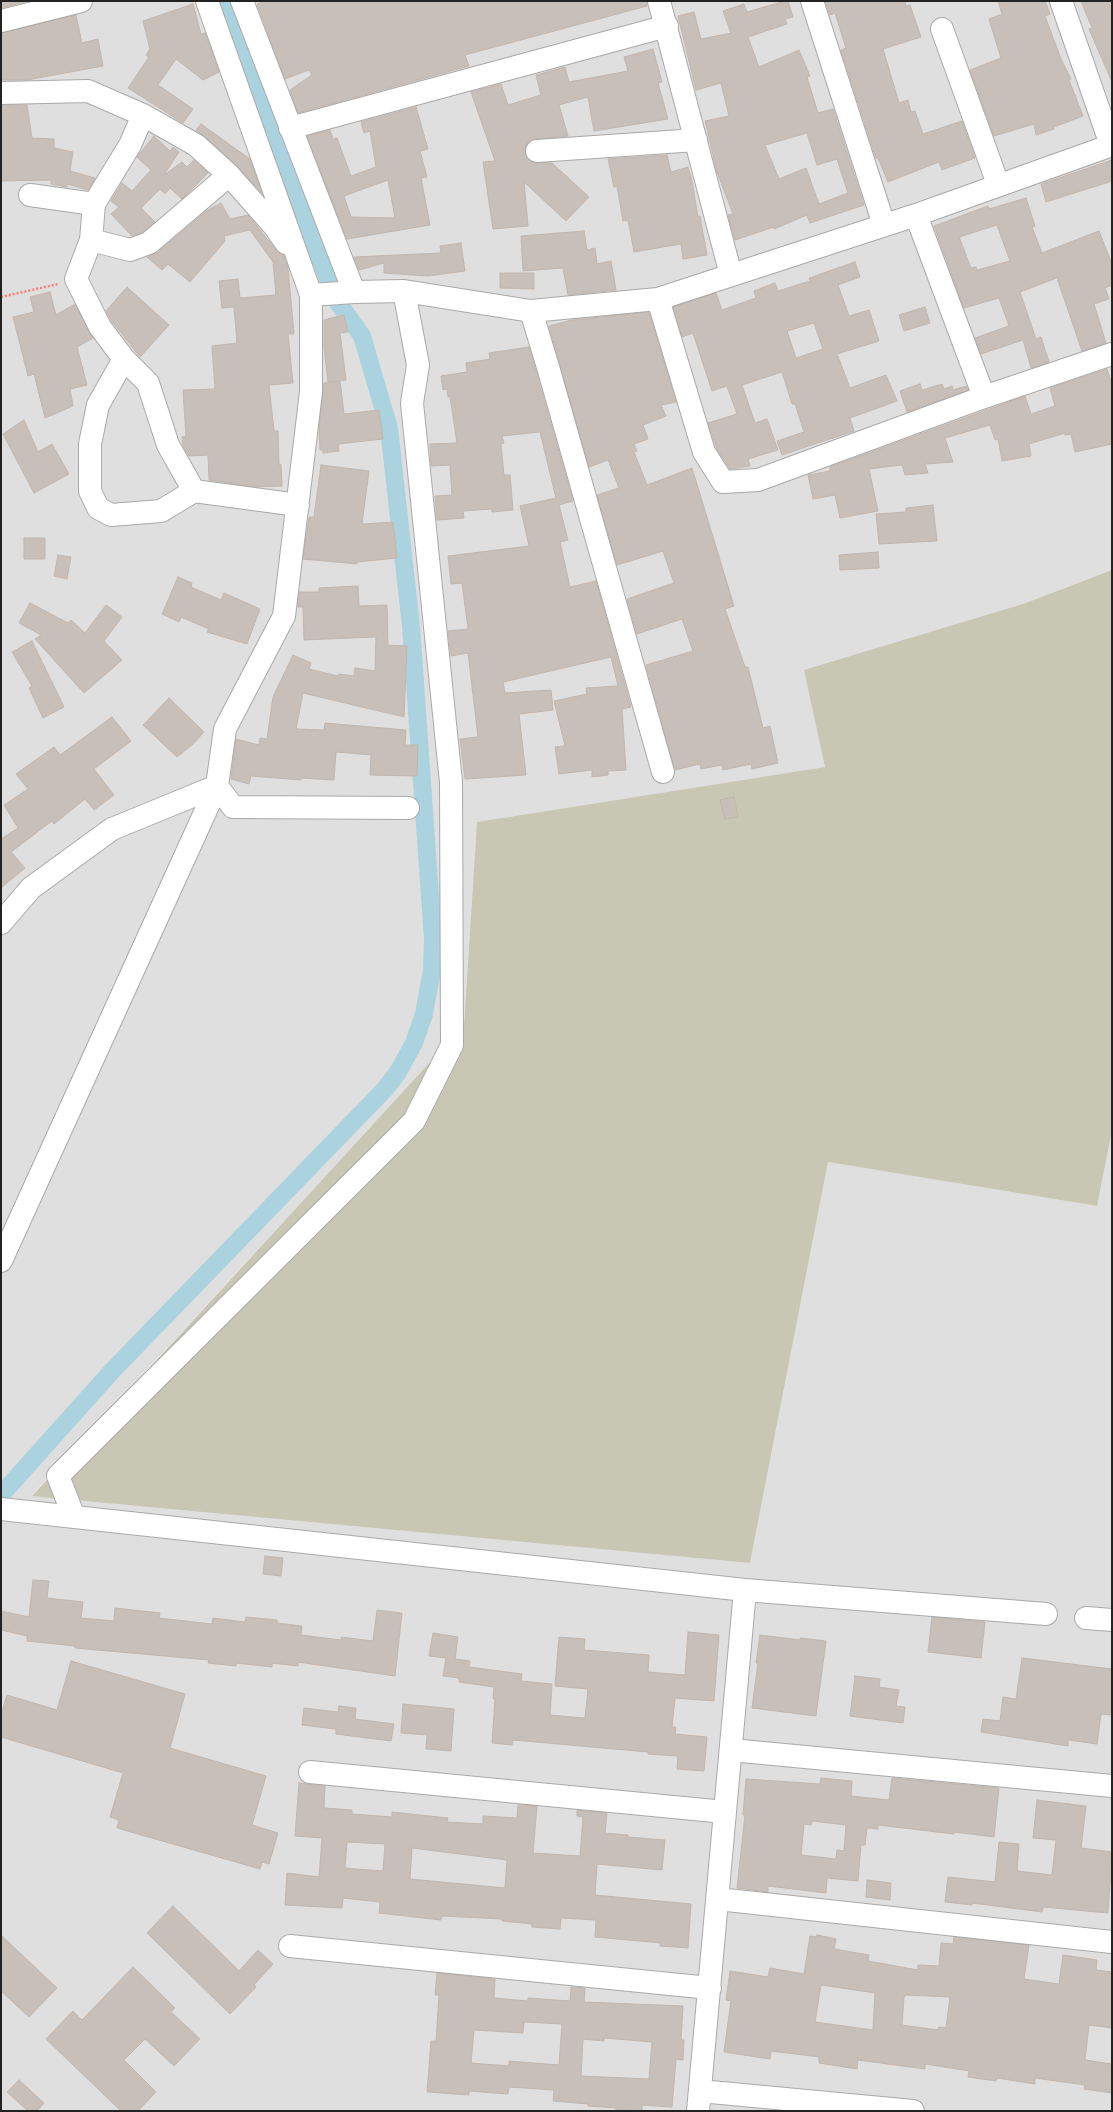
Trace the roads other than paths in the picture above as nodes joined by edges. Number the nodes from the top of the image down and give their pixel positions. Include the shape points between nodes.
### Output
1 (81, 1) edge
2 (207, 1) edge
3 (242, 1) edge
4 (660, 1) edge
5 (812, 1) edge
6 (1061, 1) edge
7 (1, 21) edge
8 (667, 26) junction
9 (942, 29) dead end
10 (1, 93) edge
11 (143, 115) junction
12 (290, 128) junction
13 (696, 140) junction
14 (1112, 145) edge
15 (537, 151) dead end
16 (229, 175) junction
17 (998, 184) junction
18 (30, 195) dead end
19 (94, 204) junction
20 (916, 215) junction
21 (884, 226) junction
22 (91, 240) junction
23 (302, 266) junction
24 (731, 275) junction
25 (404, 291) junction
26 (354, 292) junction
27 (320, 294) junction
28 (658, 299) junction
29 (531, 310) junction
30 (1112, 354) edge
31 (124, 359) junction
32 (984, 397) junction
33 (194, 491) junction
34 (298, 505) junction
35 (663, 772) dead end
36 (217, 786) junction
37 (408, 808) dead end
38 (1, 923) edge
39 (1, 1261) edge
40 (2, 1509) edge
41 (74, 1517) junction
42 (745, 1590) junction
43 (1046, 1614) dead end
44 (1086, 1618) dead end
45 (1112, 1620) edge
46 (731, 1750) junction
47 (310, 1772) dead end
48 (1112, 1786) edge
49 (725, 1812) junction
50 (718, 1898) junction
51 (1112, 1942) edge
52 (290, 1946) dead end
53 (710, 1988) junction
54 (699, 2101) edge
55 (913, 2111) edge

1 - 7 street
2 - 23 street
3 - 12 street
4 - 8 street
5 - 21 street
6 - 14 street
8 - 12 street
8 - 13 street
9 - 17 street
10 - 11 street via 88,91
11 - 16 street via 196,145
11 - 19 street via 130,145
12 - 26 street
13 - 15 street
13 - 24 street
14 - 17 street
16 - 22 street via 149,243 130,250
16 - 23 street via 275,227
17 - 20 street
18 - 19 street
19 - 22 street
20 - 21 street
20 - 32 street
21 - 24 street
22 - 31 street via 76,279 100,326
23 - 27 street
24 - 28 street
25 - 26 street
25 - 29 street
25 - 41 street via 418,365 412,403 451,782 452,1045 414,1121 58,1476
26 - 27 street
27 - 34 street
28 - 29 street
28 - 32 street via 704,452 723,482 758,480
29 - 35 street
30 - 32 street
31 - 33 street via 148,383 168,445
31 - 33 street via 98,405 90,444 90,492 98,508 111,515 161,511
33 - 34 street
34 - 36 street via 284,616 225,729
36 - 37 street via 233,807
36 - 38 street via 112,829 31,888
36 - 39 street
40 - 41 street
41 - 42 street
42 - 43 street
42 - 46 street
44 - 45 street
46 - 48 street
46 - 49 street
47 - 49 street
49 - 50 street
50 - 51 street
50 - 53 street
52 - 53 street
53 - 54 street
54 - 55 street

